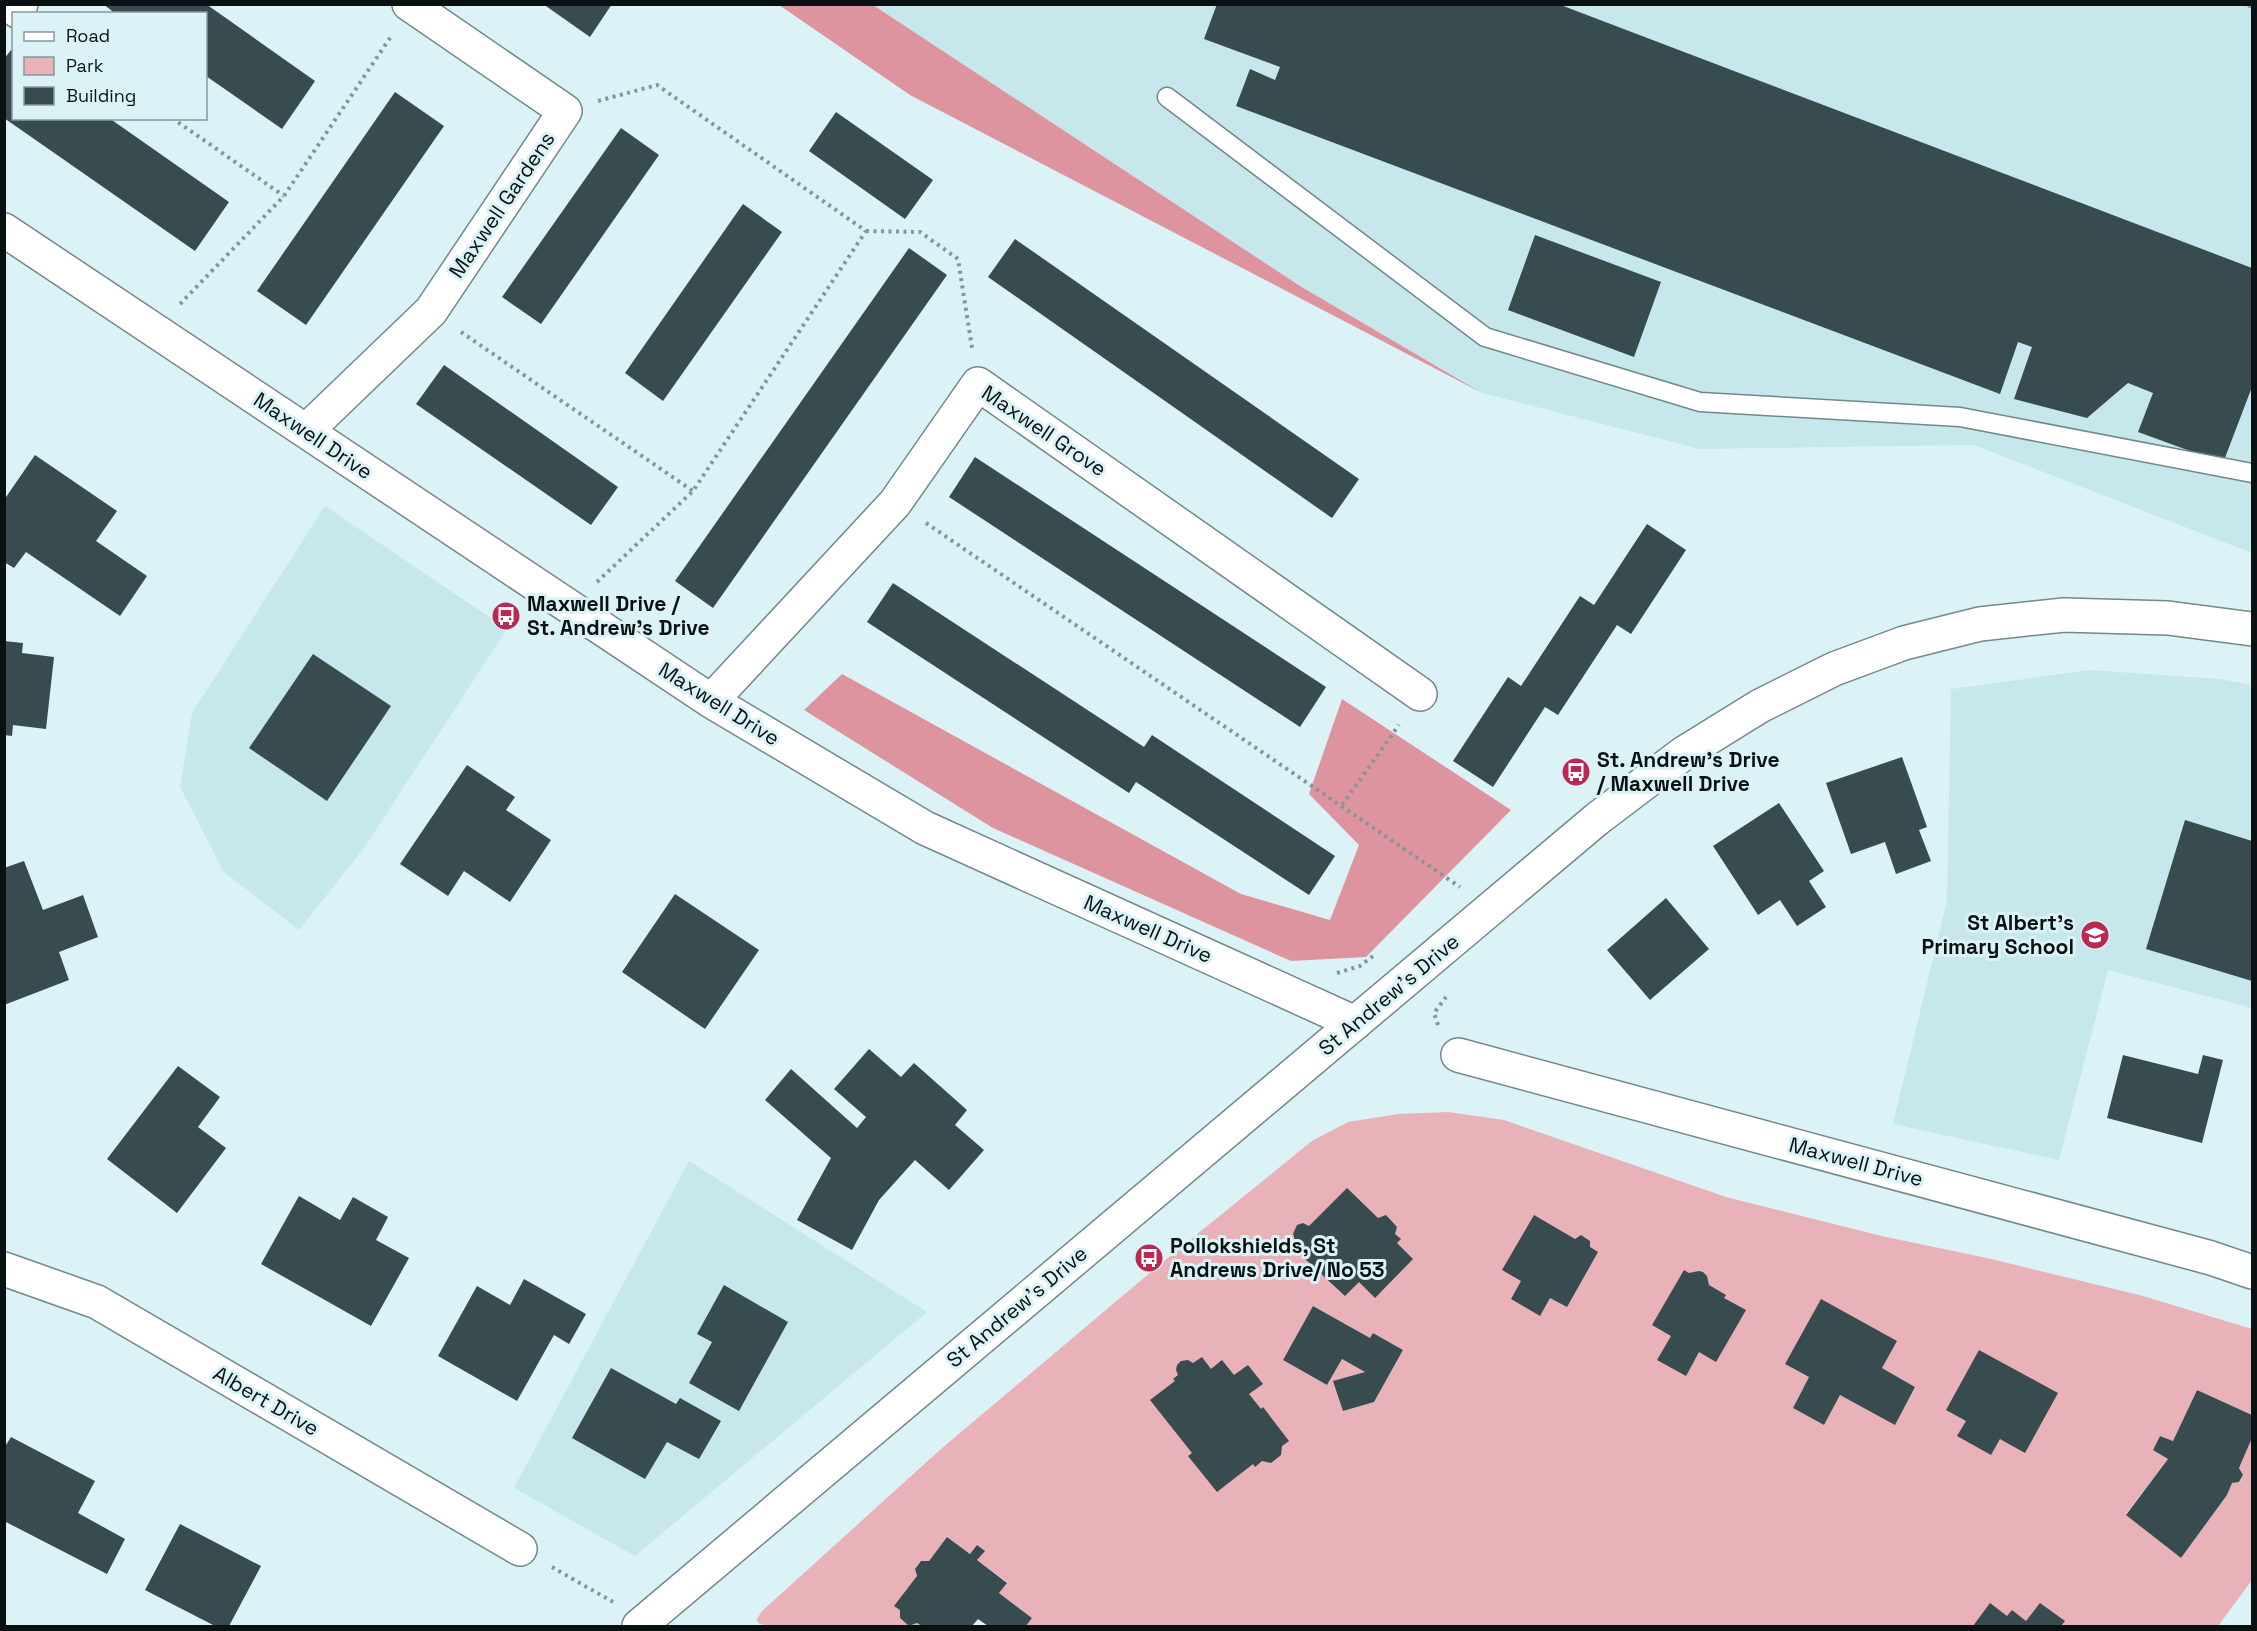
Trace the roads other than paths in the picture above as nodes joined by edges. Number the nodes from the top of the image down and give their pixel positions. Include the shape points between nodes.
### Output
1 (410, 5) edge
2 (1167, 97) dead end
3 (4, 230) edge
4 (306, 431) junction
5 (2253, 473) edge
6 (2253, 629) edge
7 (1420, 694) road end
8 (711, 701) junction
9 (1355, 1023) junction
10 (1458, 1055) dead end
11 (4, 1269) edge
12 (2253, 1272) edge
13 (520, 1549) road end
14 (647, 1624) edge

1 - 4 street, Maxwell Gardens via 565,111 431,311
2 - 5 lane via 1485,337 1700,402 1960,417
3 - 4 street, Maxwell Drive
4 - 8 street, Maxwell Drive
6 - 9 street, St Andrew's Drive via 2168,618 2064,615 1980,624 1904,643 1834,669 1760,706 1684,753 1598,819
7 - 8 street, Maxwell Grove via 978,384 895,503
8 - 9 street, Maxwell Drive via 925,828
9 - 14 street, St Andrew's Drive
10 - 12 street, Maxwell Drive
11 - 13 street, Albert Drive via 97,1302

